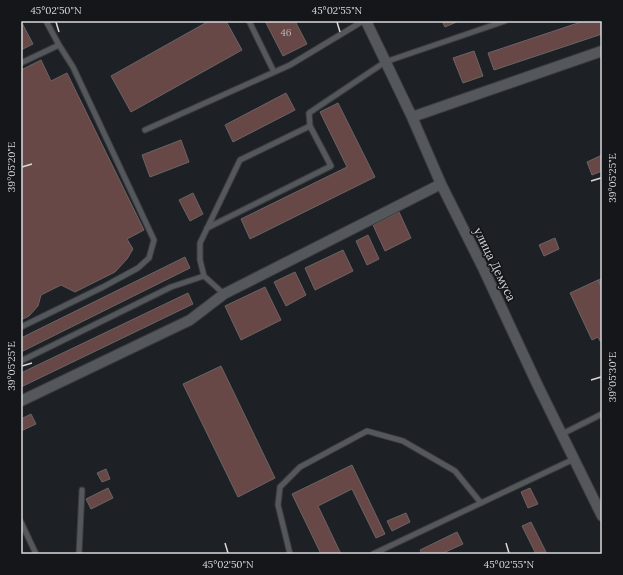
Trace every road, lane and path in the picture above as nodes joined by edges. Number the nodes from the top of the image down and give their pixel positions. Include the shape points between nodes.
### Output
1 (46, 21) edge
2 (249, 21) edge
3 (365, 21) edge
4 (506, 21) edge
5 (59, 45) junction
6 (602, 51) edge
7 (385, 62) junction
8 (21, 63) edge
9 (274, 72) junction
10 (412, 117) junction
11 (310, 126) junction
12 (145, 130) dead end
13 (441, 184) junction
14 (207, 228) junction
15 (204, 276) junction
16 (224, 294) junction
17 (21, 327) edge
18 (21, 362) edge
19 (21, 401) edge
20 (602, 414) edge
21 (562, 434) junction
22 (574, 459) junction
23 (82, 490) dead end
24 (481, 503) junction
25 (602, 516) edge
26 (21, 522) edge
27 (36, 554) edge
28 (79, 554) edge
29 (290, 554) edge
30 (373, 554) edge

1 - 5 lane
2 - 9 lane
3 - 7 street, улица Демуса
3 - 9 lane
4 - 7 lane
5 - 8 lane
5 - 17 lane via 73,67 154,240 149,258 138,268
6 - 10 street
7 - 10 street, улица Демуса
7 - 11 lane via 309,114
9 - 12 lane
10 - 13 street, улица Демуса
11 - 14 lane via 240,160
11 - 14 lane via 331,166
13 - 16 street
13 - 21 street, улица Демуса
14 - 15 lane via 200,243 200,260
15 - 16 lane
15 - 18 lane via 171,287
16 - 19 street via 190,320
20 - 21 lane
21 - 22 street, улица Демуса
22 - 24 lane
22 - 25 street, улица Демуса
23 - 28 lane
24 - 29 lane via 455,471 403,441 367,431 300,467 280,487 278,505
24 - 30 lane
26 - 27 lane

